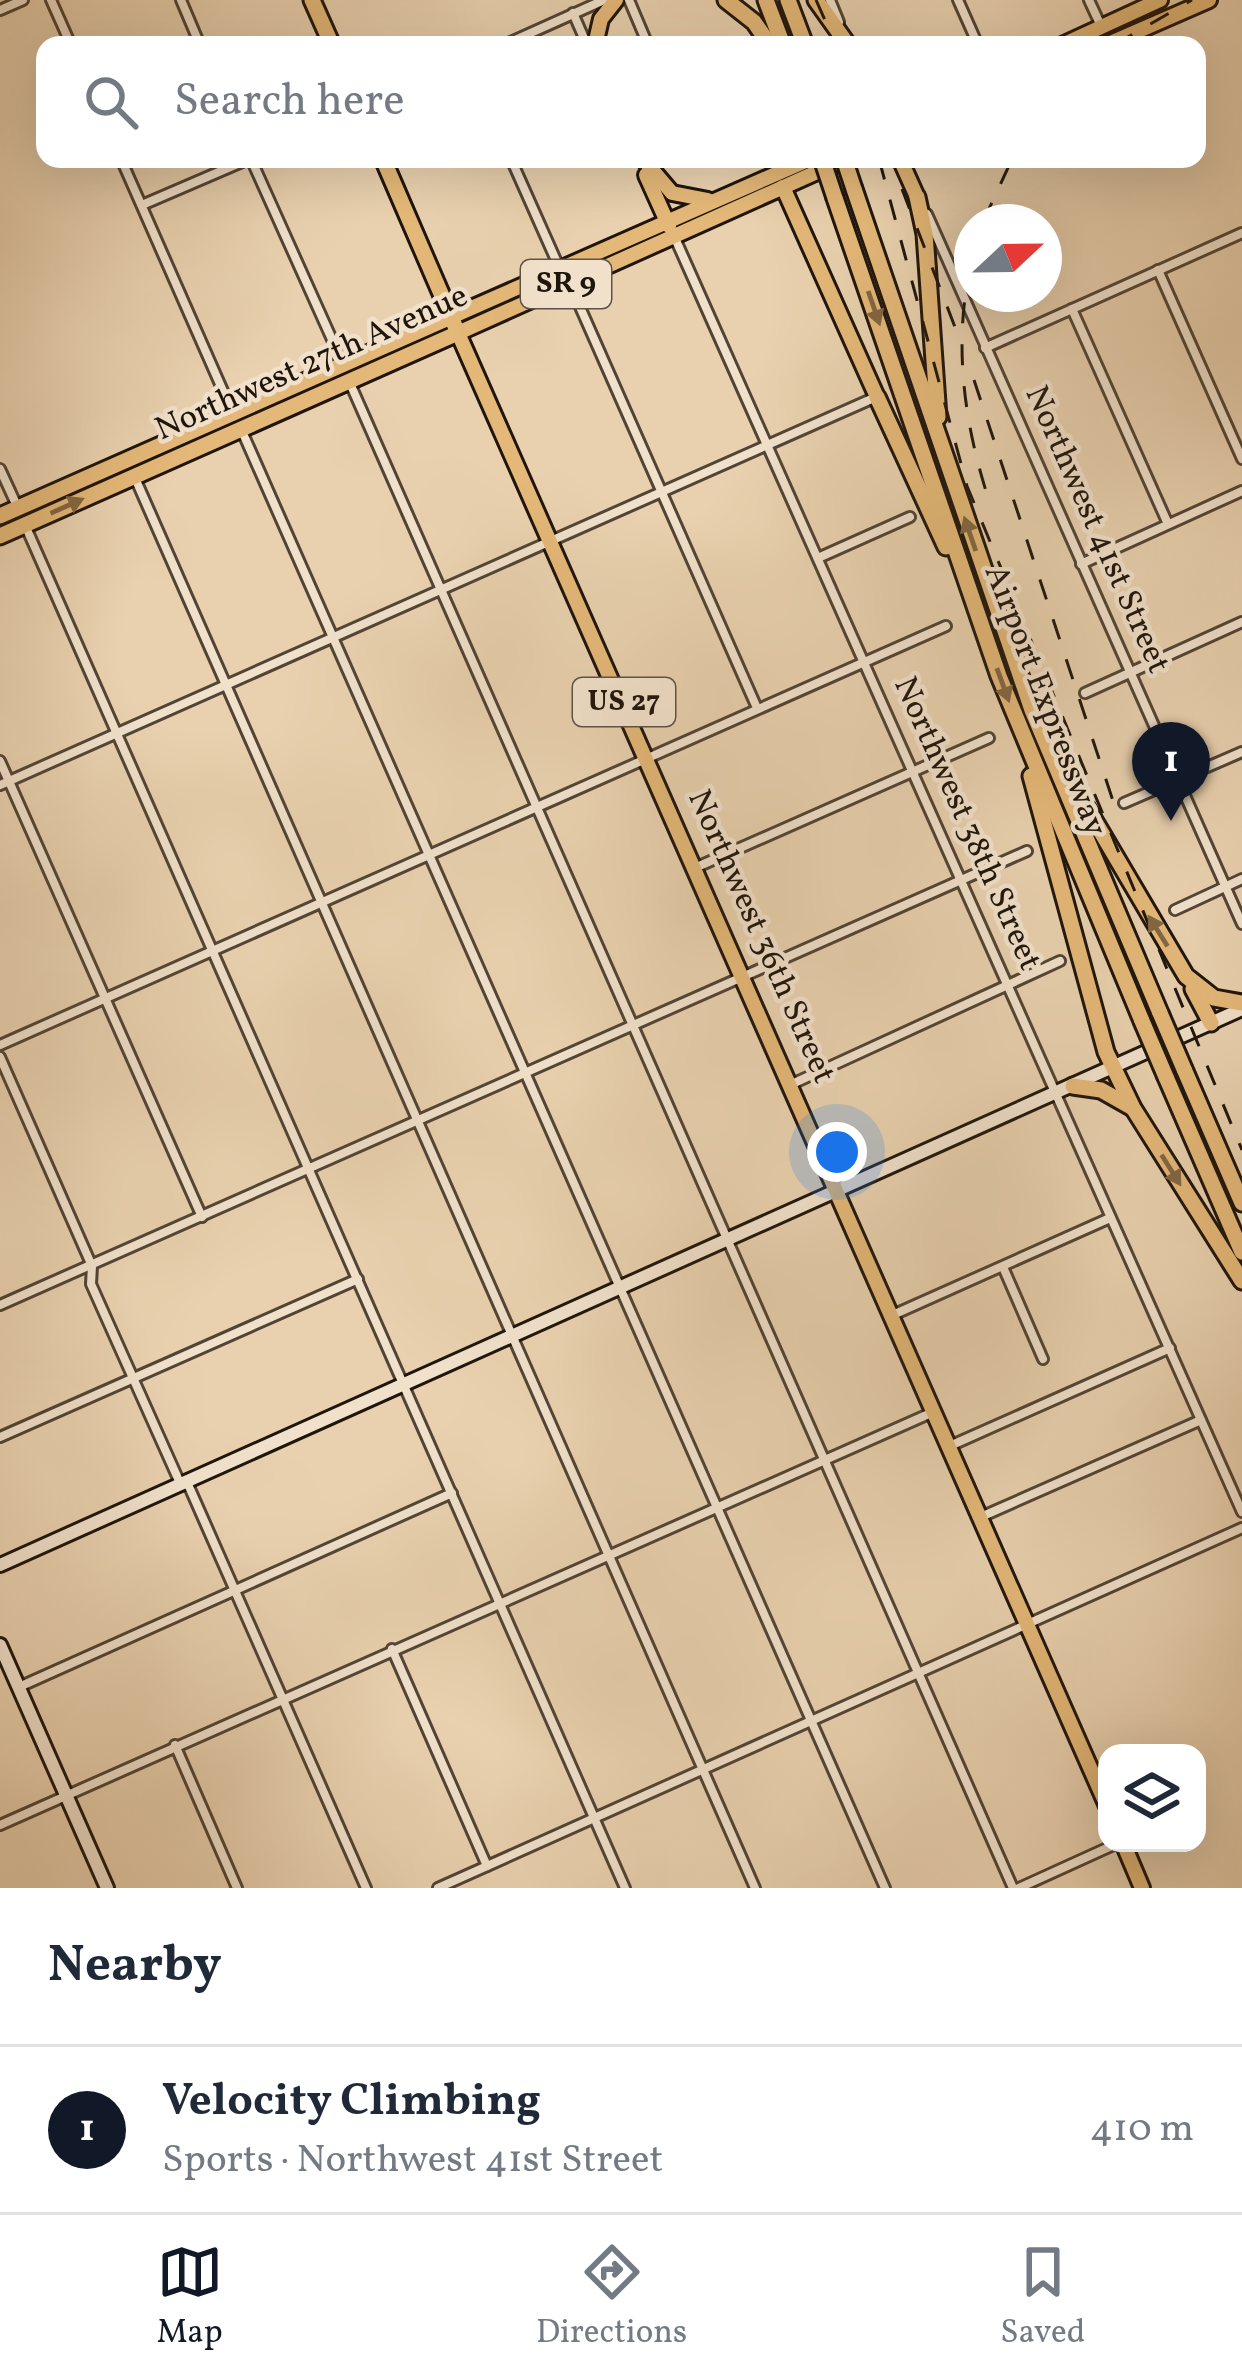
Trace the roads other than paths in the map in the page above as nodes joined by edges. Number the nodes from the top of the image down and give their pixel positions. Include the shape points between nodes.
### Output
1 (23, 0) edge
2 (51, 0) edge
3 (181, 0) edge
4 (312, 0) edge
5 (604, 0) edge
6 (616, 0) edge
7 (628, 0) edge
8 (726, 0) edge
9 (766, 0) edge
10 (788, 0) edge
11 (816, 0) edge
12 (830, 0) edge
13 (958, 0) edge
14 (1089, 0) edge
15 (1160, 0) edge
16 (1209, 0) edge
17 (0, 10) edge
18 (573, 13) junction
19 (1101, 27) junction
20 (67, 36) edge
21 (196, 36) edge
22 (328, 36) edge
23 (523, 36) edge
24 (586, 36) edge
25 (594, 36) edge
26 (644, 36) edge
27 (764, 36) edge
28 (780, 36) edge
29 (802, 36) edge
30 (842, 36) edge
31 (845, 36) edge
32 (975, 36) edge
33 (1082, 36) edge
34 (1104, 36) edge
35 (1127, 36) edge
36 (126, 168) edge
37 (229, 168) edge
38 (254, 168) edge
39 (387, 168) edge
40 (515, 168) edge
41 (646, 168) edge
42 (650, 168) edge
43 (825, 168) edge
44 (847, 168) edge
45 (904, 168) edge
46 (777, 174) edge
47 (917, 197) junction
48 (713, 201) junction
49 (142, 206) junction
50 (670, 228) junction
51 (1242, 232) edge
52 (1158, 269) junction
53 (564, 275) junction
54 (1072, 308) junction
55 (455, 325) junction
56 (985, 348) junction
57 (343, 378) junction
58 (877, 397) junction
59 (237, 421) junction
60 (768, 445) junction
61 (942, 450) junction
62 (1242, 459) edge
63 (131, 468) junction
64 (0, 470) edge
65 (1242, 491) edge
66 (661, 494) junction
67 (18, 508) junction
68 (0, 516) edge
69 (910, 517) dead end
70 (1168, 524) junction
71 (25, 525) junction
72 (0, 536) edge
73 (553, 541) junction
74 (818, 558) junction
75 (1081, 564) junction
76 (442, 589) junction
77 (970, 596) junction
78 (1242, 622) edge
79 (946, 626) dead end
80 (334, 637) junction
81 (863, 660) junction
82 (1130, 673) junction
83 (225, 686) junction
84 (1085, 693) dead end
85 (757, 708) junction
86 (1032, 710) junction
87 (117, 734) junction
88 (989, 738) dead end
89 (1025, 743) junction
90 (1242, 752) edge
91 (649, 757) junction
92 (0, 761) edge
93 (913, 770) junction
94 (1178, 780) junction
95 (4, 783) edge
96 (1124, 803) dead end
97 (538, 807) junction
98 (1028, 851) dead end
99 (430, 855) junction
100 (698, 866) junction
101 (1242, 879) edge
102 (962, 880) junction
103 (1226, 886) junction
104 (321, 902) junction
105 (1174, 910) dead end
106 (1242, 924) edge
107 (212, 949) junction
108 (1060, 961) dead end
109 (745, 974) junction
110 (1186, 976) junction
111 (1008, 985) junction
112 (104, 998) junction
113 (1242, 1006) edge
114 (635, 1023) junction
115 (1211, 1023) junction
116 (0, 1045) edge
117 (0, 1057) edge
118 (1115, 1068) junction
119 (526, 1072) junction
120 (792, 1084) junction
121 (1064, 1090) junction
122 (1132, 1108) junction
123 (416, 1120) junction
124 (309, 1169) junction
125 (840, 1191) junction
126 (1242, 1204) edge
127 (202, 1217) junction
128 (1110, 1218) junction
129 (732, 1239) junction
130 (1242, 1252) edge
131 (92, 1266) junction
132 (1003, 1266) junction
133 (358, 1279) junction
134 (1242, 1281) edge
135 (622, 1288) junction
136 (0, 1305) edge
137 (895, 1314) junction
138 (514, 1336) junction
139 (1170, 1348) junction
140 (1043, 1359) dead end
141 (132, 1379) junction
142 (406, 1384) junction
143 (937, 1410) junction
144 (1202, 1420) junction
145 (0, 1437) edge
146 (952, 1445) junction
147 (825, 1458) junction
148 (183, 1483) junction
149 (452, 1493) junction
150 (716, 1507) junction
151 (1242, 1512) edge
152 (983, 1516) junction
153 (1242, 1528) edge
154 (608, 1554) junction
155 (0, 1565) edge
156 (236, 1590) junction
157 (499, 1603) junction
158 (1030, 1624) junction
159 (0, 1646) edge
160 (392, 1649) junction
161 (919, 1675) junction
162 (18, 1687) junction
163 (283, 1697) junction
164 (812, 1722) junction
165 (175, 1745) junction
166 (702, 1771) junction
167 (1098, 1785) edge
168 (67, 1795) junction
169 (595, 1819) junction
170 (0, 1825) edge
171 (1100, 1852) edge
172 (1125, 1852) edge
173 (487, 1866) junction
174 (107, 1888) edge
175 (237, 1888) edge
176 (366, 1888) edge
177 (438, 1888) edge
178 (625, 1888) edge
179 (755, 1888) edge
180 (884, 1888) edge
181 (1016, 1888) edge
182 (1142, 1888) edge

1 - 17 street
2 - 20 street
3 - 21 street
4 - 22 highway
5 - 18 street
6 - 25 main road
7 - 26 street
8 - 27 highway
9 - 28 highway
10 - 29 highway
11 - 30 highway
12 - 31 street
13 - 32 street
14 - 19 street
15 - 19 main road
16 - 35 main road
18 - 23 street
18 - 24 street
19 - 33 main road
19 - 34 street
36 - 49 street
37 - 49 street
38 - 57 street
39 - 55 highway, Northwest 36th Street / US 27
40 - 53 street
41 - 50 main road, Northwest 38th Street
42 - 48 main road via 672,193
43 -> 77 highway, Airport Expressway, bridge
44 - 61 highway, Airport Expressway, bridge
45 - 47 main road, Northwest 41st Street
46 - 48 main road, Northwest 27th Avenue / SR 9
46 - 50 main road, Northwest 27th Avenue / SR 9
46 - 58 main road
47 - 56 street, Northwest 41st Street
47 - 61 highway
48 - 50 main road, Northwest 27th Avenue / SR 9
49 - 59 street
50 - 53 main road, Northwest 27th Avenue / SR 9
50 - 53 main road, Northwest 27th Avenue / SR 9 via 588,256
50 - 60 street, Northwest 38th Street
51 - 52 street
52 - 54 street
52 - 62 street
53 - 55 main road, Northwest 27th Avenue / SR 9
53 - 66 street
54 - 56 street
54 - 70 street
55 - 57 highway, Northwest 27th Avenue / SR 9
55 - 73 main road, Northwest 36th Street / US 27
56 - 75 street, Northwest 41st Street
57 - 59 highway, Northwest 27th Avenue / SR 9
57 - 76 street
58 - 60 street
58 - 77 highway
59 - 63 highway, Northwest 27th Avenue / SR 9
59 - 80 street
60 - 66 street
60 - 74 street, Northwest 38th Street
86 -> 61 highway, Airport Expressway
63 - 67 highway, Northwest 27th Avenue / SR 9
71 -> 63 highway, Northwest 27th Avenue / SR 9
63 - 83 street
64 - 67 street
65 - 70 street
66 - 73 street
66 - 85 street
67 - 68 highway, Northwest 27th Avenue / SR 9
67 - 71 street
69 - 74 street
70 - 75 street
71 - 72 highway, Northwest 27th Avenue / SR 9
71 - 87 street
73 - 76 street
73 - 91 main road, Northwest 36th Street / US 27
74 - 81 street, Northwest 38th Street
75 - 82 street, Northwest 41st Street
76 - 80 street
76 - 97 street
77 -> 89 highway, Airport Expressway
78 - 82 street
79 - 81 street
80 - 83 street
80 - 99 street
81 - 85 street
81 - 93 street, Northwest 38th Street
82 - 84 street
82 - 94 street, Northwest 41st Street
83 - 87 street
83 - 104 street
85 - 91 street
110 -> 86 highway
86 - 126 highway, Airport Expressway, bridge
87 - 95 street
87 - 107 street
88 - 93 street
89 - 118 highway via 1083,975
89 - 130 highway, Airport Expressway, bridge
90 - 94 street
91 - 97 street
91 - 100 main road, Northwest 36th Street / US 27
92 - 95 street
93 - 100 street
93 - 102 street, Northwest 38th Street
94 - 96 street
94 - 103 street, Northwest 41st Street
95 - 112 street
97 - 99 street
97 - 114 street
98 - 102 street
99 - 104 street
99 - 119 street
100 - 109 main road, Northwest 36th Street / US 27
101 - 103 street
102 - 109 street
102 - 111 street, Northwest 38th Street
103 - 105 street
103 - 106 street, Northwest 41st Street
104 - 107 street
104 - 123 street
107 - 112 street
107 - 124 street
108 - 111 street
109 - 114 street
109 - 120 main road, Northwest 36th Street / US 27
110 - 113 highway via 1214,998
110 - 115 highway
111 - 120 street
111 - 121 street, Northwest 38th Street
112 - 116 street
112 - 127 street
113 - 115 main road
114 - 119 street
114 - 129 street
115 - 118 main road
117 - 131 street
118 - 121 main road
118 - 122 highway
119 - 123 street
119 - 135 street
120 - 125 main road, Northwest 36th Street / US 27
121 - 122 highway via 1108,1093
121 - 125 main road
121 - 128 street, Northwest 38th Street
122 -> 134 highway
123 - 124 street
123 - 138 street
124 - 127 street
124 - 133 street
125 - 129 main road
125 - 137 main road, Northwest 36th Street / US 27
127 - 131 street
128 - 132 street
128 - 139 street, Northwest 38th Street
129 - 135 main road
129 - 147 street
131 - 136 street
131 - 141 street via 91,1284
132 - 137 street
132 - 140 street
133 - 141 street
133 - 142 street
135 - 138 main road
135 - 150 street
137 - 143 main road, Northwest 36th Street / US 27
138 - 142 main road
138 - 154 street
139 - 144 street, Northwest 38th Street
139 - 146 street
141 - 145 street
141 - 148 street
142 - 148 main road
142 - 149 street
143 - 146 main road, Northwest 36th Street / US 27
143 - 147 street
144 - 151 street, Northwest 38th Street
144 - 152 street
146 - 152 main road, Northwest 36th Street / US 27
147 - 150 street
147 - 161 street
148 - 155 main road
148 - 156 street
149 - 156 street
149 - 157 street
150 - 154 street
150 - 164 street
152 - 158 main road, Northwest 36th Street / US 27
153 - 158 street
154 - 157 street
154 - 166 street
156 - 162 street
156 - 163 street
157 - 160 street
157 - 169 street
158 - 161 street
158 - 167 main road, Northwest 36th Street / US 27
159 - 162 main road
160 - 163 street
160 - 173 street
161 - 164 street
161 - 181 street
162 - 168 main road
163 - 165 street
163 - 176 street
164 - 166 street
164 - 180 street
165 - 168 street
165 - 175 street
166 - 169 street
166 - 179 street
168 - 170 street
168 - 174 main road
169 - 173 street
169 - 178 street
171 - 181 street
172 - 182 main road
173 - 177 street

